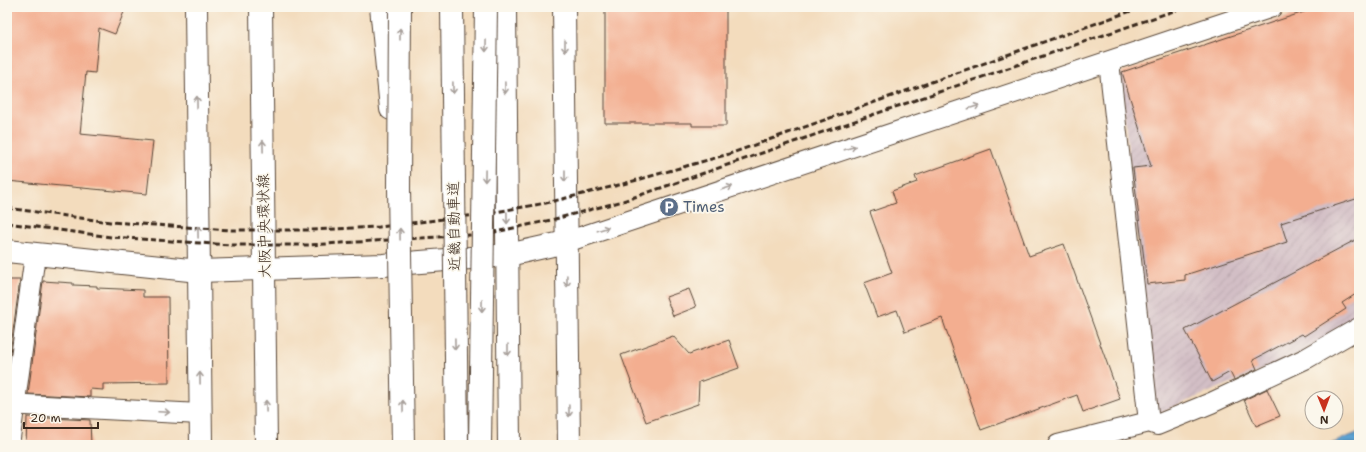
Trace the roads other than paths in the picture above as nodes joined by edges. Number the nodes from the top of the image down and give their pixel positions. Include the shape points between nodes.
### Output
1 (196, 7) edge
2 (261, 7) edge
3 (381, 7) edge
4 (400, 7) edge
5 (452, 7) edge
6 (486, 7) edge
7 (504, 7) edge
8 (564, 7) edge
9 (1272, 7) edge
10 (1109, 62) junction
11 (399, 188) junction
12 (566, 242) junction
13 (7, 251) edge
14 (35, 255) junction
15 (508, 255) junction
16 (264, 269) junction
17 (199, 271) junction
18 (1359, 328) edge
19 (10, 405) edge
20 (200, 414) junction
21 (1149, 422) junction
22 (9, 445) edge
23 (200, 445) edge
24 (266, 445) edge
25 (403, 445) edge
26 (456, 445) edge
27 (480, 445) edge
28 (509, 445) edge
29 (569, 445) edge
30 (1058, 445) edge

17 -> 1 main road
16 -> 2 main road, 大阪中央環状線
3 - 11 main road, bridge
11 -> 4 main road, bridge
5 -> 26 main road, 近畿自動車道, bridge
6 -> 27 main road, bridge
7 -> 15 main road
8 -> 12 main road
9 - 10 street
12 -> 10 street
10 - 21 street
25 -> 11 main road, bridge
12 - 15 main road
12 -> 29 main road
13 - 14 main road
14 - 17 main road
14 - 19 street
15 - 16 main road via 384,265
15 -> 28 main road
16 - 17 main road
24 -> 16 main road, 大阪中央環状線
20 -> 17 main road
18 - 21 street via 1307,358 1211,403 1157,425
19 -> 20 street
19 - 22 street
20 - 23 main road
21 - 30 street

